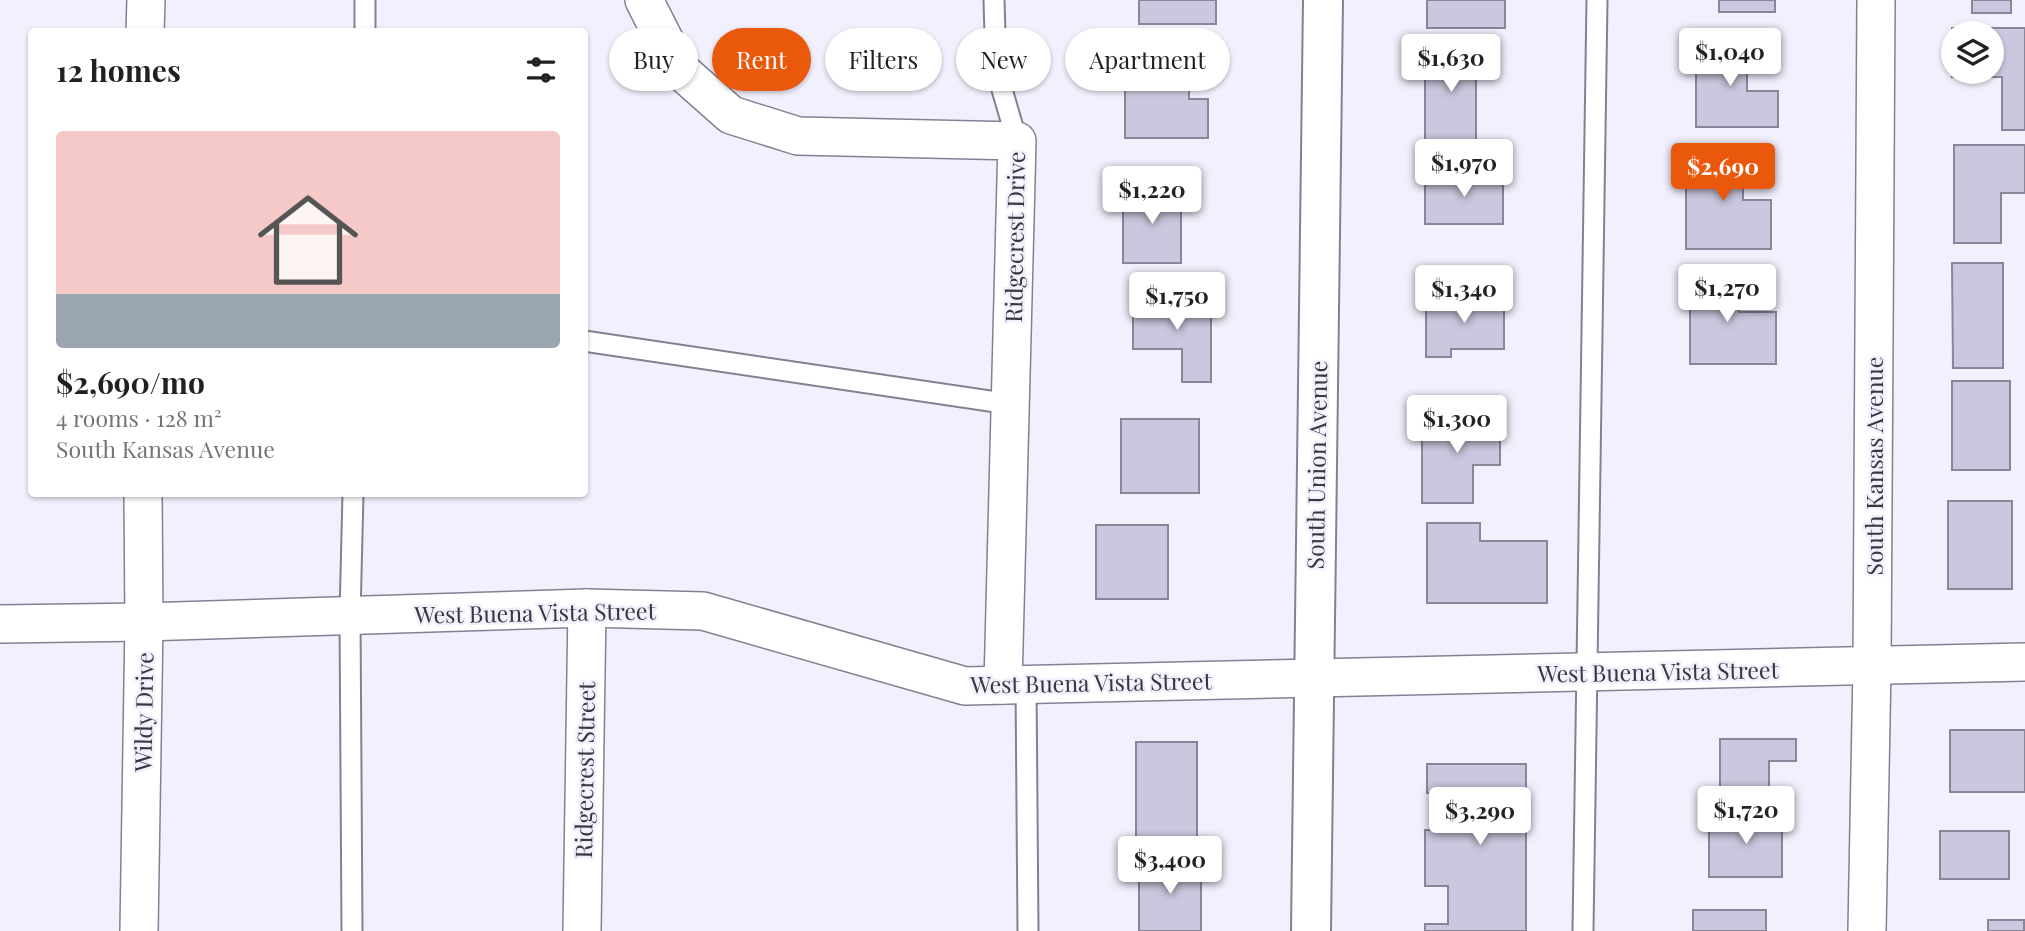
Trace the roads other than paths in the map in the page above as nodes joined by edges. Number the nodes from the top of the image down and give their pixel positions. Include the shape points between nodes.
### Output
1 (146, 0) edge
2 (365, 0) edge
3 (644, 0) edge
4 (994, 0) edge
5 (1323, 0) edge
6 (1597, 0) edge
7 (1876, 0) edge
8 (145, 28) edge
9 (365, 28) edge
10 (1017, 141) junction
11 (588, 342) edge
12 (1010, 404) junction
13 (144, 497) edge
14 (353, 497) edge
15 (587, 608) junction
16 (350, 616) junction
17 (144, 622) junction
18 (0, 624) edge
19 (2025, 662) edge
20 (1872, 666) junction
21 (1588, 672) junction
22 (1314, 678) junction
23 (1015, 685) junction
24 (139, 931) edge
25 (352, 931) edge
26 (582, 931) edge
27 (1028, 931) edge
28 (1311, 931) edge
29 (1583, 931) edge
30 (1867, 931) edge

1 - 8 street
2 - 9 lane
3 - 10 street, Ridgecrest Drive via 679,69 731,115 798,136
4 - 10 lane via 996,69
5 - 22 main road, South Union Avenue
6 - 21 lane
7 - 20 street, South Kansas Avenue
10 - 12 street, Ridgecrest Drive
11 - 12 lane
12 - 23 street, Ridgecrest Drive
13 - 17 street, Wildy Drive
14 - 16 lane
15 - 16 street, West Buena Vista Street
15 - 23 street, West Buena Vista Street via 703,611 965,685
15 - 26 street, Ridgecrest Street
16 - 17 street, West Buena Vista Street
16 - 25 lane
17 - 18 street, West Buena Vista Street
17 - 24 street, Wildy Drive
19 - 20 street, West Buena Vista Street
20 - 21 street, West Buena Vista Street
20 - 30 street, South Kansas Avenue
21 - 22 street, West Buena Vista Street
21 - 29 lane
22 - 23 street, West Buena Vista Street
22 - 28 main road, South Union Avenue
23 - 27 lane

